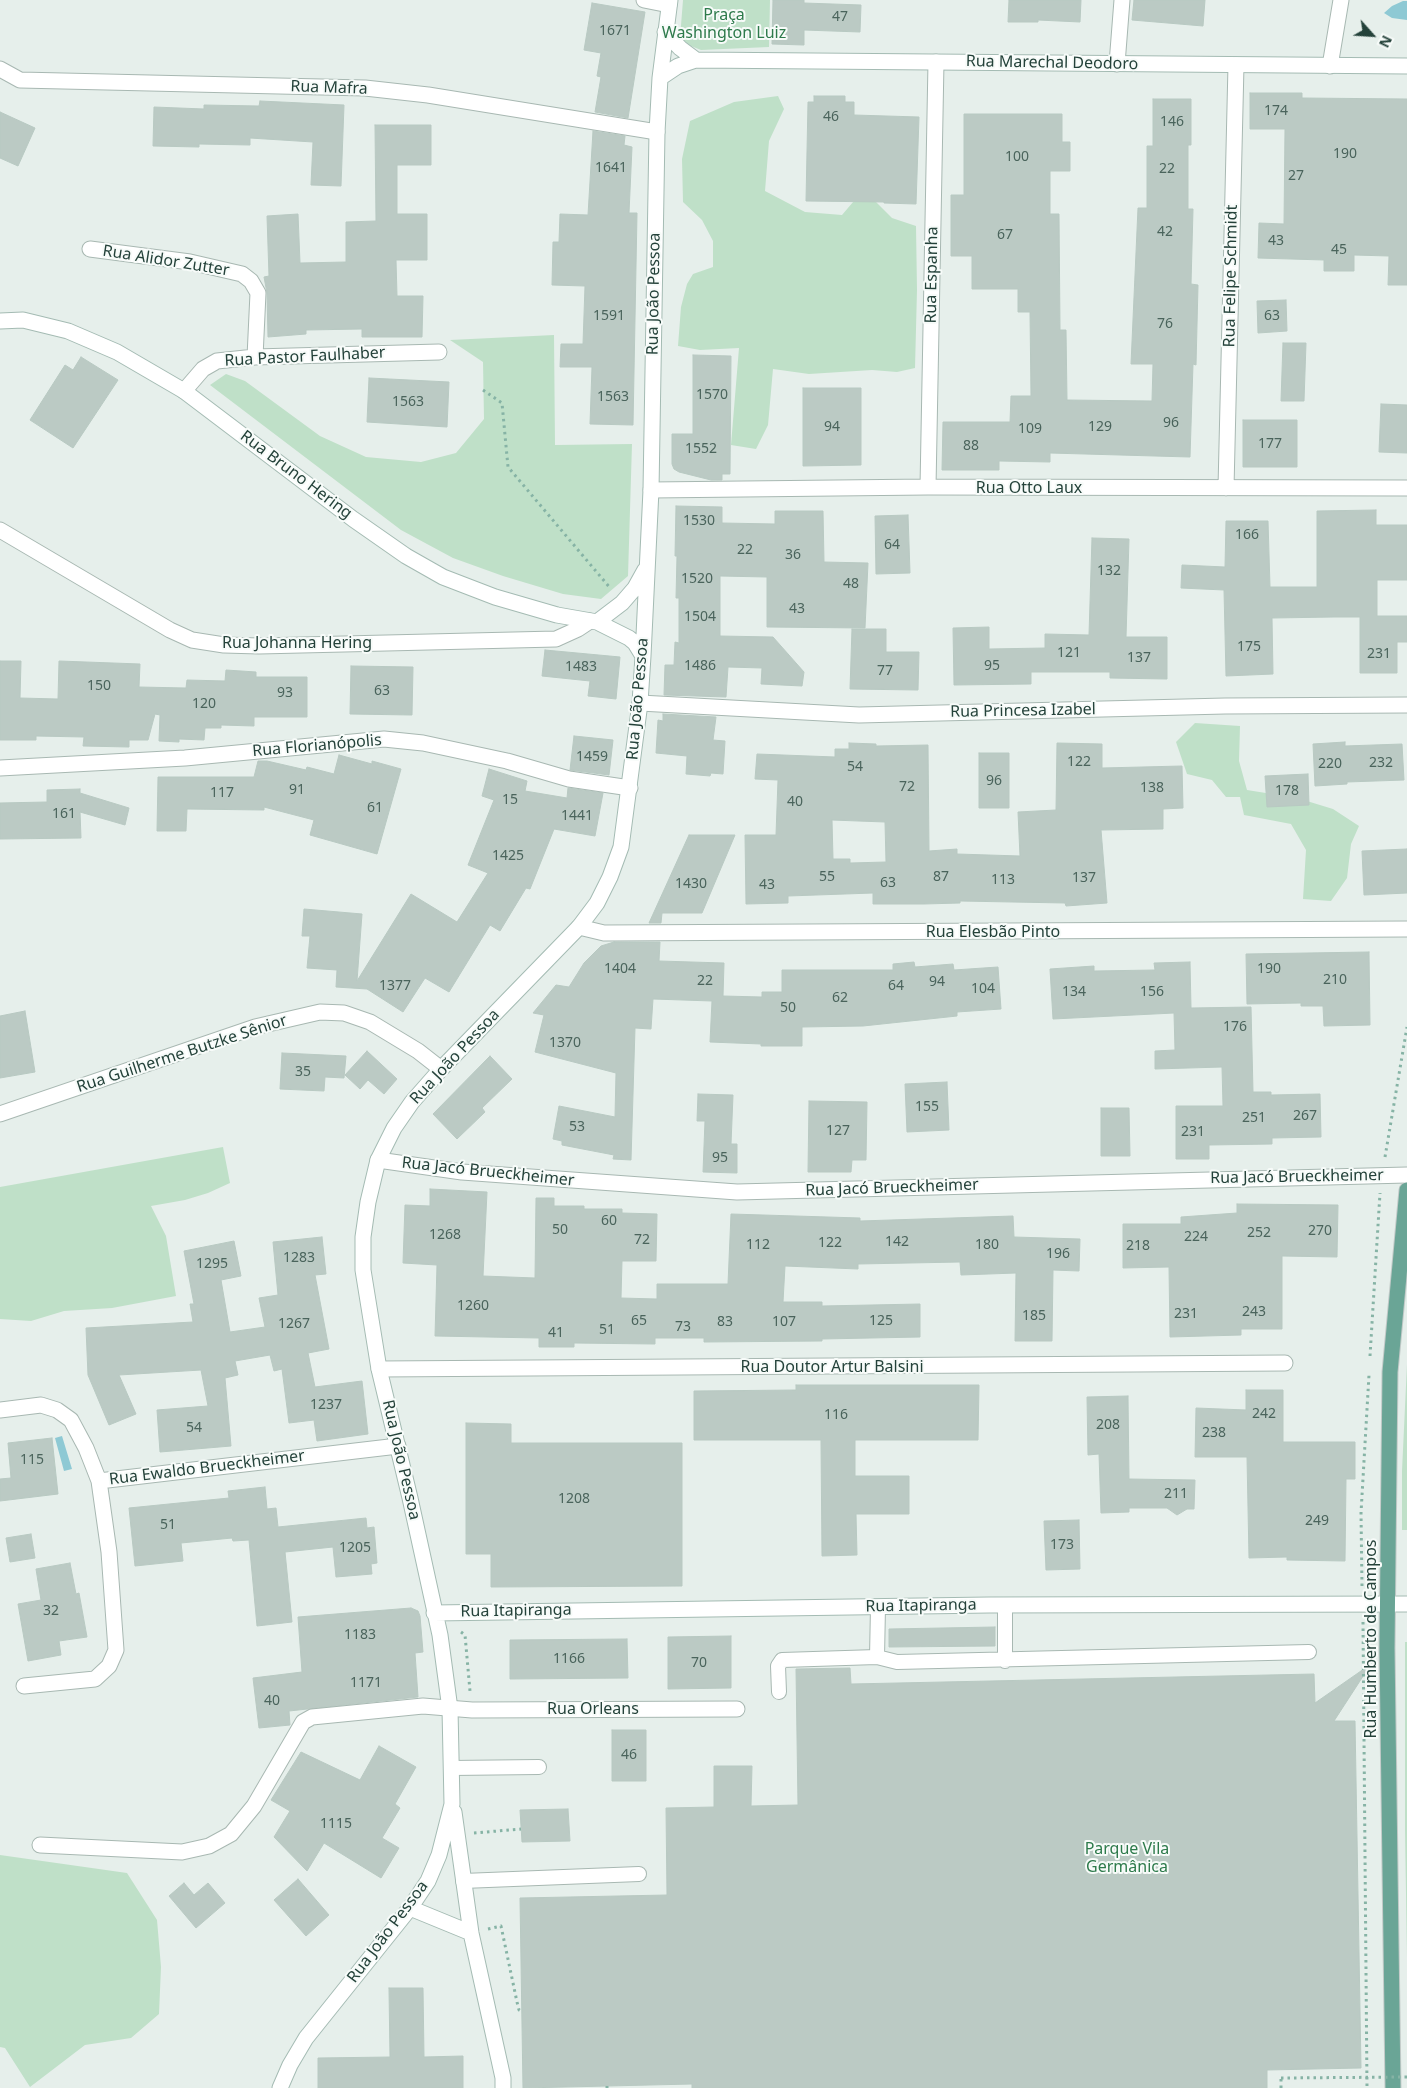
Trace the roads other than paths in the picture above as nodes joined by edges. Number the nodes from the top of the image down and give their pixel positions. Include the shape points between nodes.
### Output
1 (644, 0) edge
2 (1122, 0) edge
3 (1341, 0) edge
4 (669, 2) edge
5 (665, 32) junction
6 (696, 60) junction
7 (936, 62) junction
8 (1117, 64) junction
9 (1236, 65) junction
10 (1330, 66) junction
11 (1407, 66) edge
12 (0, 69) edge
13 (660, 78) junction
14 (657, 132) junction
15 (90, 249) dead end
16 (0, 321) edge
17 (439, 352) dead end
18 (255, 357) junction
19 (184, 391) junction
20 (928, 487) junction
21 (1226, 488) junction
22 (1407, 488) edge
23 (651, 490) junction
24 (0, 530) edge
25 (648, 564) junction
26 (593, 622) junction
27 (643, 656) junction
28 (640, 703) junction
29 (1407, 705) edge
30 (0, 768) edge
31 (630, 788) junction
32 (579, 927) junction
33 (1407, 929) edge
34 (441, 1069) junction
35 (0, 1114) edge
36 (378, 1160) junction
37 (1407, 1175) edge
38 (1407, 1190) edge
39 (1285, 1363) dead end
40 (379, 1369) junction
41 (0, 1410) edge
42 (398, 1446) junction
43 (99, 1481) junction
44 (1407, 1604) edge
45 (1005, 1605) junction
46 (1387, 1605) junction
47 (878, 1607) junction
48 (434, 1613) junction
49 (1309, 1652) dead end
50 (878, 1657) junction
51 (1005, 1660) junction
52 (24, 1686) dead end
53 (779, 1692) dead end
54 (450, 1709) junction
55 (737, 1709) dead end
56 (539, 1767) dead end
57 (451, 1768) junction
58 (452, 1804) junction
59 (40, 1845) dead end
60 (639, 1874) dead end
61 (464, 1881) junction
62 (410, 1908) junction
63 (471, 1933) junction
64 (280, 2088) edge
65 (503, 2088) edge
66 (1393, 2088) edge

1 - 4 street
2 - 8 street
3 - 10 street
4 - 5 street, Rua João Pessoa
5 - 6 street
5 - 13 street, Rua João Pessoa
6 - 7 street, Rua Marechal Deodoro
6 - 13 street, Rua Marechal Deodoro via 678,66
7 - 8 street, Rua Marechal Deodoro
7 - 20 street, Rua Espanha
8 - 9 street, Rua Marechal Deodoro
9 - 10 street, Rua Marechal Deodoro
9 - 21 street, Rua Felipe Schmidt
10 - 11 street, Rua Marechal Deodoro
12 - 14 street, Rua Mafra via 20,80 365,88
13 - 14 street, Rua João Pessoa
14 - 23 street, Rua João Pessoa
15 - 18 street, Rua Alidor Zutter via 190,262 242,274 251,281 258,294
16 - 19 street, Rua Bruno Hering via 23,320 68,331 117,352
17 - 18 street, Rua Pastor Faulhaber
18 - 19 street, Rua Pastor Faulhaber via 217,361 203,369
19 - 26 street, Rua Bruno Hering via 353,519 443,577 495,597
20 - 21 street, Rua Otto Laux
20 - 23 street, Rua Otto Laux
21 - 22 street, Rua Otto Laux
23 - 25 street, Rua João Pessoa
24 - 26 street, Rua Johanna Hering via 170,630 192,640 224,645 556,639
25 - 26 street via 622,603
25 - 27 street, Rua João Pessoa
26 - 27 street, Rua Bruno Hering via 629,638
27 - 28 street, Rua João Pessoa
28 - 29 street, Rua Princesa Izabel via 859,715
28 - 31 street, Rua João Pessoa
30 - 31 street, Rua Florianópolis via 185,758 384,739 423,743 507,761 569,779
31 - 32 street, Rua João Pessoa via 621,847 610,877
32 - 33 street, Rua Elesbão Pinto via 604,933
32 - 34 street, Rua João Pessoa
34 - 35 street, Rua Guilherme Butzke Sênior via 418,1050 370,1022 344,1013 320,1012 255,1027
34 - 36 street, Rua João Pessoa via 398,1122
36 - 37 street, Rua Jacó Brueckheimer via 462,1172 738,1192
36 - 40 street, Rua João Pessoa via 368,1202 363,1270
38 - 46 main road, Rua Humberto de Campos via 1390,1372
39 - 40 street, Rua Doutor Artur Balsini
40 - 42 street, Rua João Pessoa
41 - 43 street, Rua Ewaldo Brueckheimer via 41,1405 57,1410 71,1420
42 - 43 street, Rua Ewaldo Brueckheimer
42 - 48 street, Rua João Pessoa
43 - 52 street via 109,1552 116,1650 109,1666 95,1679
44 - 46 street, Rua Itapiranga
45 - 46 street, Rua Itapiranga
45 - 47 street, Rua Itapiranga
45 - 51 lane
46 - 66 main road, Rua Humberto de Campos
47 - 48 street, Rua Itapiranga
47 - 50 lane
48 - 54 street, Rua João Pessoa
49 - 51 lane
50 - 51 lane via 897,1662
50 - 53 lane via 782,1660 778,1666
54 - 55 street, Rua Orleans
54 - 57 street, Rua João Pessoa
54 - 59 street, Rua Orleans via 423,1706 312,1717 303,1722 254,1806 232,1834 209,1846 182,1852
56 - 57 lane
57 - 58 street, Rua João Pessoa
58 - 61 street
58 - 62 street, Rua João Pessoa via 439,1855 428,1881
60 - 61 lane
61 - 63 street
62 - 63 street
62 - 64 street, Rua João Pessoa via 306,2038
63 - 65 street

